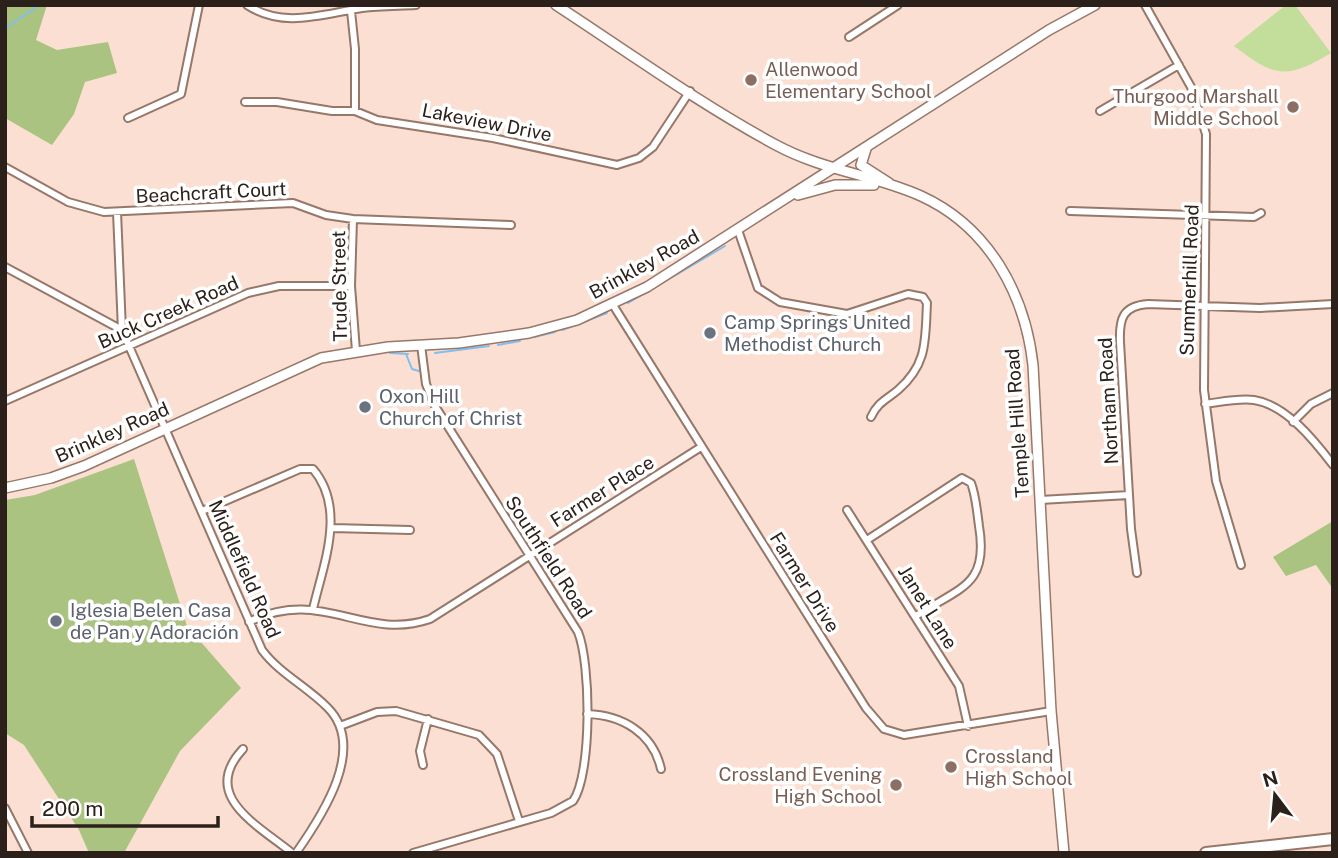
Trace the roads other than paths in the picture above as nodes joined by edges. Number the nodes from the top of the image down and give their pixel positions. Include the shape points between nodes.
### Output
1 (199, 5) edge
2 (247, 5) edge
3 (416, 5) edge
4 (556, 5) edge
5 (898, 5) edge
6 (1095, 5) edge
7 (1146, 5) edge
8 (351, 10) junction
9 (849, 37) dead end
10 (1179, 65) junction
11 (690, 91) junction
12 (245, 102) dead end
13 (355, 111) junction
14 (1100, 111) dead end
15 (128, 118) dead end
16 (867, 147) junction
17 (5, 167) edge
18 (832, 169) junction
19 (893, 187) junction
20 (786, 199) junction
21 (1070, 211) dead end
22 (117, 212) junction
23 (1261, 213) dead end
24 (1207, 216) junction
25 (353, 219) junction
26 (511, 225) dead end
27 (738, 230) junction
28 (5, 267) edge
29 (351, 286) junction
30 (1333, 304) edge
31 (613, 305) junction
32 (1203, 307) junction
33 (122, 330) junction
34 (421, 345) junction
35 (128, 347) junction
36 (356, 351) junction
37 (1333, 393) edge
38 (5, 401) edge
39 (1205, 404) junction
40 (871, 417) dead end
41 (1293, 422) junction
42 (163, 429) junction
43 (701, 447) junction
44 (1333, 465) edge
45 (5, 488) edge
46 (1129, 495) junction
47 (1040, 500) junction
48 (847, 510) dead end
49 (202, 511) junction
50 (332, 528) junction
51 (410, 530) dead end
52 (867, 540) junction
53 (529, 556) junction
54 (1241, 565) dead end
55 (1137, 573) dead end
56 (313, 609) junction
57 (916, 616) junction
58 (249, 622) junction
59 (1051, 711) junction
60 (587, 714) junction
61 (428, 719) junction
62 (341, 726) junction
63 (968, 726) junction
64 (243, 749) dead end
65 (423, 765) dead end
66 (661, 769) dead end
67 (5, 808) edge
68 (519, 821) junction
69 (1333, 839) edge
70 (29, 853) edge
71 (294, 853) edge
72 (413, 853) edge
73 (1064, 853) edge
74 (1206, 853) edge

1 - 15 street via 181,94
2 - 8 street via 260,14 282,19
3 - 8 street
4 - 11 main road, Temple Hill Road
5 - 9 street
6 - 16 main road, Brinkley Road
7 - 10 street, Summerhill Road
8 - 13 street
10 - 14 street
10 - 24 street, Summerhill Road via 1200,107 1206,134
11 - 13 street, Lakeview Drive via 653,147 639,158 617,165 493,138 377,120
11 - 18 main road, Temple Hill Road via 759,136
12 - 13 street, Lakeview Drive
16 - 18 main road, Brinkley Road
16 - 19 main road via 861,165
17 - 22 street, Beachcraft Court via 68,202
18 - 19 main road, Temple Hill Road
18 - 20 main road, Brinkley Road
19 - 20 main road via 849,183
19 - 47 main road, Temple Hill Road via 939,205 969,228 994,256 1013,288 1031,347
20 - 27 main road, Brinkley Road
21 - 24 street
22 - 25 street, Beachcraft Court via 293,203
22 - 33 street, Middlefield Road
23 - 24 street via 1254,217
24 - 32 street, Summerhill Road
25 - 26 street, Beachcraft Court
25 - 29 street, Trude Street
27 - 31 main road, Brinkley Road
27 - 40 street via 758,288 770,298 847,314 908,294 923,297 927,303 922,362 912,376 877,403
28 - 33 street
29 - 35 street, Buck Creek Road via 263,289
29 - 36 street, Trude Street
30 - 32 street, Northam Road
31 - 34 main road, Brinkley Road via 577,320 486,341
31 - 43 street, Farmer Drive
32 - 39 street, Summerhill Road
32 - 46 street, Northam Road via 1140,305 1128,308 1122,316
33 - 35 street, Middlefield Road
34 - 36 main road, Brinkley Road
34 - 53 street, Southfield Road via 429,394
35 - 38 street, Buck Creek Road
35 - 42 street, Middlefield Road
36 - 42 main road, Brinkley Road via 321,358
37 - 41 street via 1315,401
39 - 41 street via 1256,400
39 - 54 street, Summerhill Road via 1216,481
41 - 44 street
42 - 45 main road, Brinkley Road via 66,473
42 - 49 street, Middlefield Road
43 - 53 street, Farmer Place
43 - 63 street, Farmer Drive via 879,724 904,735
46 - 47 street
46 - 55 street, Northam Road
47 - 59 main road, Temple Hill Road
48 - 52 street, Janet Lane
49 - 50 street via 311,468 322,483
49 - 58 street, Middlefield Road
50 - 51 street
50 - 56 street
52 - 57 street, Janet Lane
52 - 57 street via 962,478 971,482 983,549 981,564 975,576
53 - 56 street, Farmer Place via 443,613 421,622 392,626
53 - 60 street, Southfield Road via 581,639
56 - 58 street, Farmer Place via 282,610
57 - 63 street, Janet Lane via 959,686
58 - 62 street, Middlefield Road via 271,662 326,706
59 - 63 street, Farmer Drive
59 - 73 main road, Temple Hill Road
60 - 66 street via 609,716 636,729 655,750
60 - 68 street, Southfield Road via 583,774 575,798 559,810
61 - 62 street via 383,711
61 - 65 street via 420,751
61 - 68 street via 478,735 491,744
62 - 71 street via 338,772 315,825
64 - 71 street via 228,772 230,797
67 - 70 street
68 - 72 street, Southfield Road
69 - 74 main road

